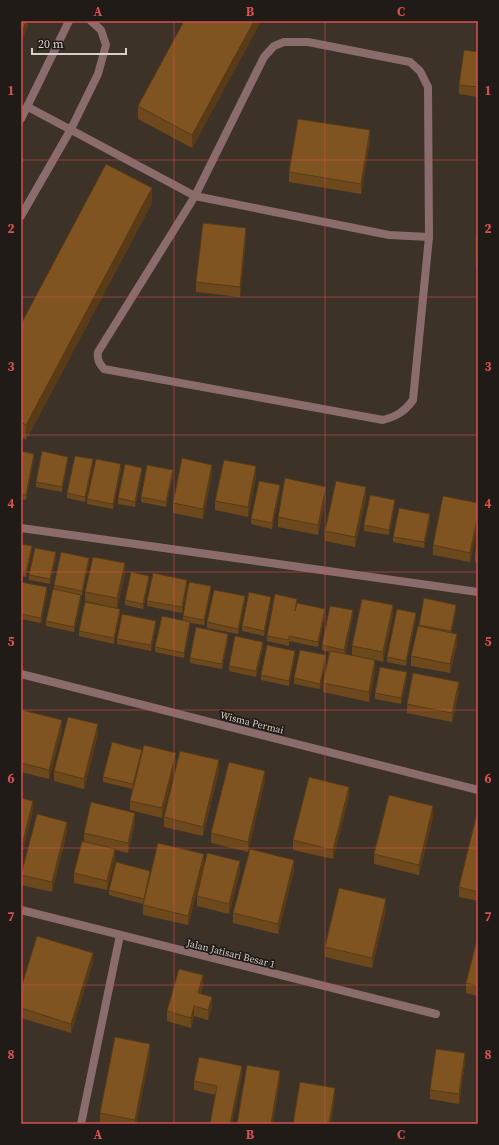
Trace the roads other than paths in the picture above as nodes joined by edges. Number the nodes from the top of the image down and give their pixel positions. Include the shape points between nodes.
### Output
1 (69, 21) edge
2 (91, 21) edge
3 (28, 107) junction
4 (21, 119) edge
5 (71, 129) junction
6 (195, 196) junction
7 (21, 216) edge
8 (429, 237) junction
9 (21, 528) edge
10 (478, 592) edge
11 (21, 674) edge
12 (478, 790) edge
13 (21, 910) edge
14 (120, 936) junction
15 (436, 1014) dead end
16 (81, 1124) edge

1 - 3 street
2 - 5 street via 102,30 106,45 98,74
3 - 4 street
3 - 5 street
5 - 6 street
5 - 7 street
6 - 8 street via 389,235
6 - 8 street via 264,56 274,46 284,42 308,42 410,62 420,72 428,87
6 - 8 street via 98,352 97,358 104,369 382,420 396,416 406,410 413,400
9 - 10 street
11 - 12 street, Wisma Permai
13 - 14 street, Jalan Jatisari Besar 1
14 - 15 street, Jalan Jatisari Besar 1
14 - 16 street

